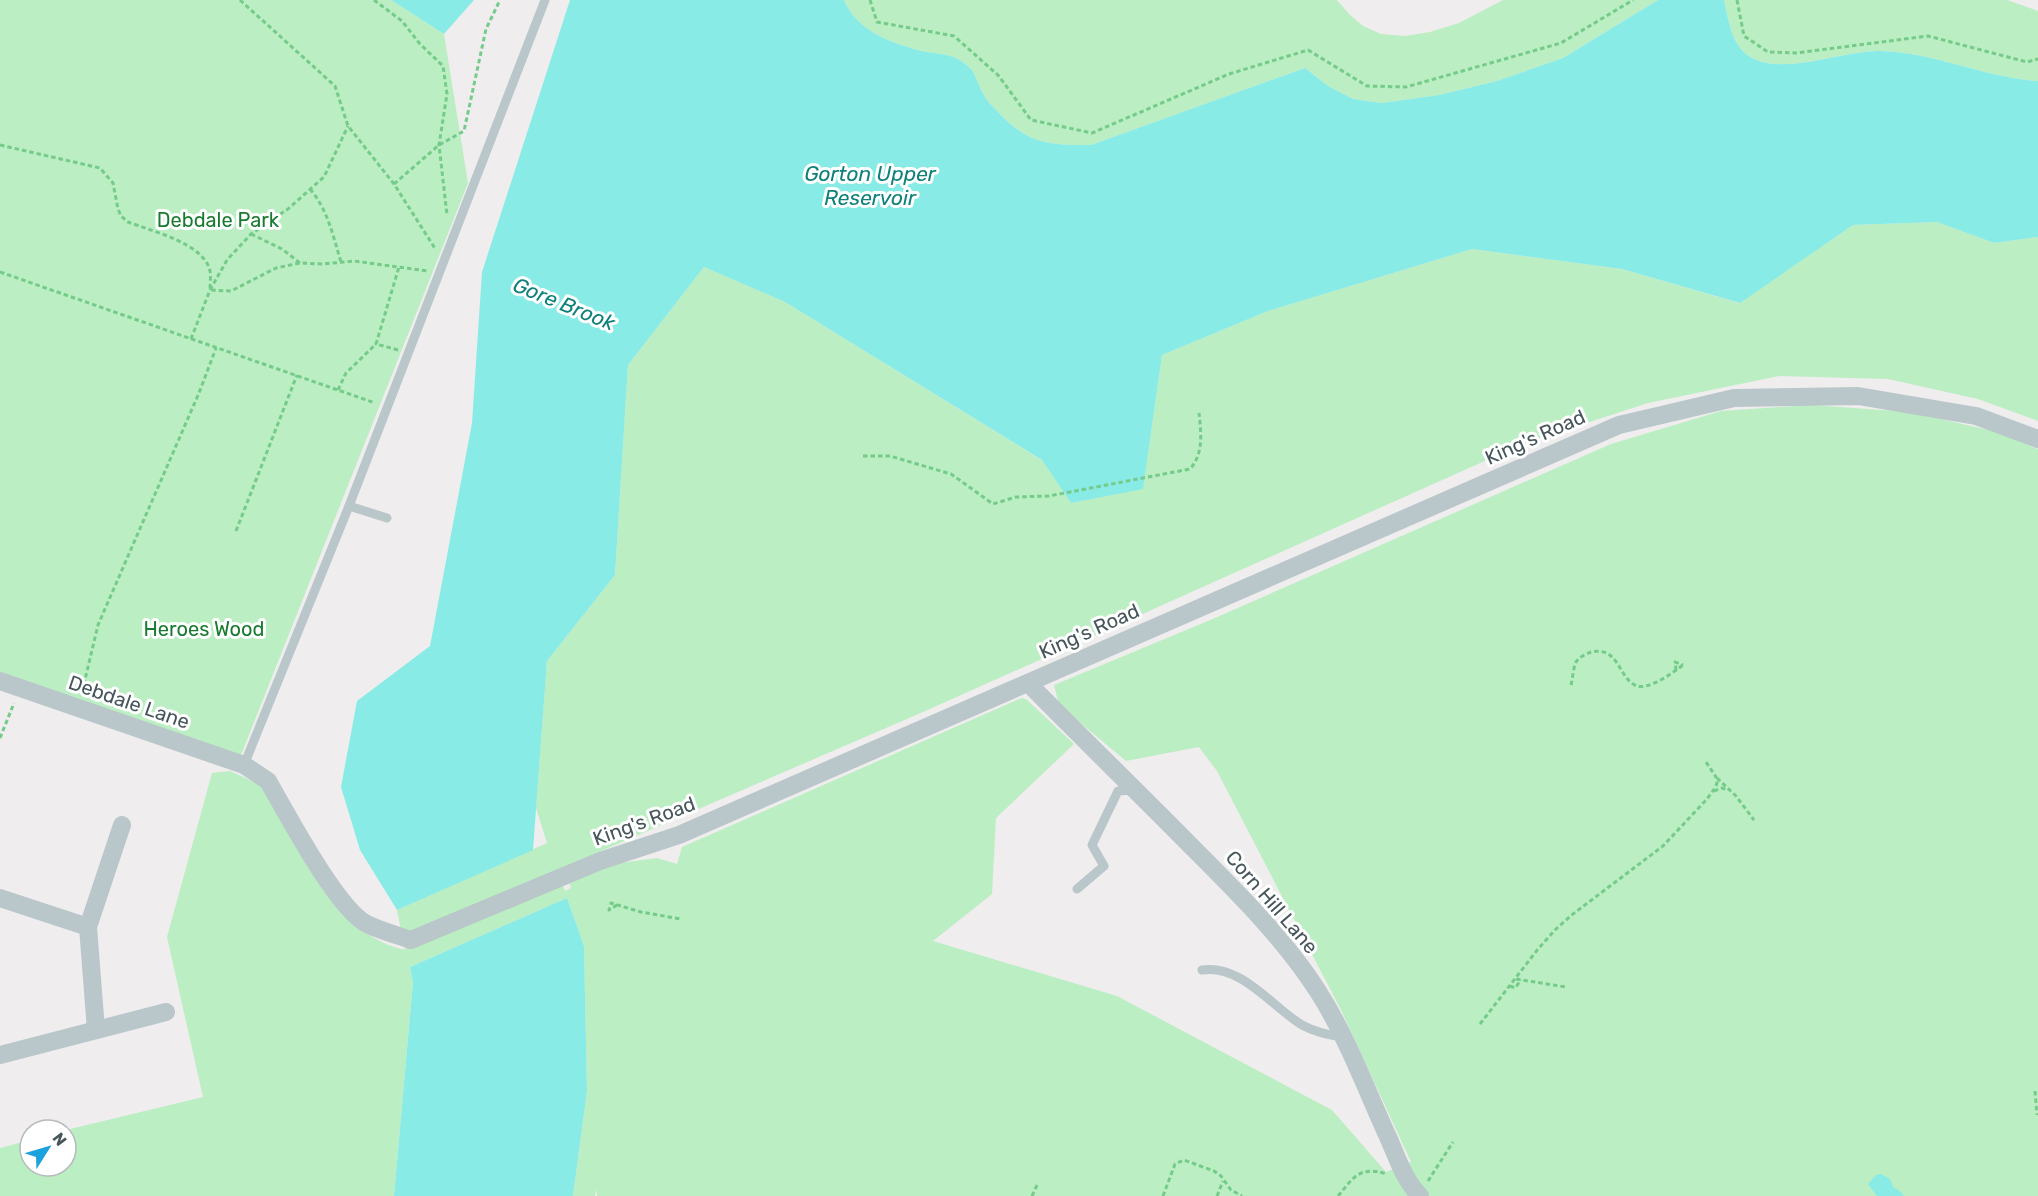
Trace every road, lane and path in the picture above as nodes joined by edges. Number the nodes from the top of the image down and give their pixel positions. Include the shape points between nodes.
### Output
1 (240, 0) edge
2 (374, 0) edge
3 (500, 0) edge
4 (544, 0) edge
5 (870, 0) edge
6 (1633, 0) edge
7 (1737, 0) edge
8 (2038, 59) edge
9 (348, 126) junction
10 (0, 145) edge
11 (439, 145) junction
12 (394, 184) junction
13 (310, 189) junction
14 (445, 223) dead end
15 (251, 234) junction
16 (439, 241) dead end
17 (436, 250) junction
18 (443, 261) junction
19 (340, 262) junction
20 (300, 263) junction
21 (399, 267) junction
22 (0, 273) edge
23 (437, 276) junction
24 (210, 290) junction
25 (190, 339) junction
26 (376, 344) junction
27 (216, 348) junction
28 (407, 353) junction
29 (297, 375) junction
30 (338, 390) junction
31 (386, 407) junction
32 (1199, 413) dead end
33 (2038, 439) edge
34 (863, 456) dead end
35 (349, 506) junction
36 (387, 518) dead end
37 (236, 531) dead end
38 (1676, 671) dead end
39 (0, 681) edge
40 (1028, 683) junction
41 (1571, 685) dead end
42 (20, 688) junction
43 (78, 708) junction
44 (0, 738) edge
45 (1706, 762) dead end
46 (244, 765) junction
47 (1716, 777) junction
48 (1136, 789) junction
49 (1729, 790) junction
50 (1712, 793) junction
51 (1754, 820) dead end
52 (122, 825) dead end
53 (1077, 888) dead end
54 (0, 898) edge
55 (617, 905) dead end
56 (681, 919) dead end
57 (88, 927) junction
58 (1202, 970) dead end
59 (1516, 979) junction
60 (1521, 980) junction
61 (1510, 986) junction
62 (1566, 987) dead end
63 (166, 1012) dead end
64 (1480, 1024) dead end
65 (96, 1030) junction
66 (1342, 1037) junction
67 (0, 1055) edge
68 (2035, 1091) dead end
69 (2037, 1115) edge
70 (1453, 1142) dead end
71 (1223, 1180) junction
72 (1038, 1183) dead end
73 (1416, 1191) edge
74 (1032, 1196) edge
75 (1163, 1196) edge
76 (1217, 1196) edge
77 (1242, 1196) edge
78 (1338, 1196) edge

1 - 9 path via 335,86
2 - 11 path via 402,21 443,66 447,94
3 - 11 path via 486,29 464,131
4 - 18 lane
5 - 6 path via 877,22 954,36 998,75 1031,120 1092,133 1229,74 1308,50 1367,86 1406,87 1561,43
7 - 8 path via 1744,36 1768,52 1928,36 2027,62
9 - 12 path
9 - 13 path via 324,177
10 - 24 path via 100,168 113,183 123,219 186,244 200,254 210,270
11 - 12 path
11 - 14 path via 448,214
12 - 17 path
13 - 15 path
13 - 19 path via 328,219
15 - 20 path
15 - 24 path via 227,260
16 - 17 path
17 - 18 path
18 - 23 lane
19 - 20 path
19 - 21 path
20 - 24 path via 276,268 231,291
21 - 23 path via 424,269
21 - 26 path
22 - 25 path
23 - 28 lane
24 - 25 path
25 - 27 path
26 - 28 path
26 - 30 path via 346,373
27 - 29 path
27 - 43 path via 98,625
28 - 31 lane
29 - 30 path
29 - 37 path
30 - 31 path
31 - 35 lane
32 - 34 path via 1201,442 1198,460 1190,469 1049,496 1016,497 1000,504 993,504 951,474 890,456
33 - 40 street, King's Road via 1976,416 1858,396 1734,398 1620,425
35 - 36 lane
35 - 46 lane
38 - 41 path via 1646,687 1637,686 1617,661 1600,651 1584,655 1576,662
39 - 42 street, Debdale Lane
40 - 46 street, King's Road via 679,835 600,861 411,940 366,924 349,908 311,854 268,781
40 - 48 street, Corn Hill Lane
42 - 43 street, Debdale Lane
42 - 44 path
43 - 46 street, Debdale Lane
45 - 47 path
47 - 49 path
47 - 50 path
48 - 53 lane via 1118,791 1092,845 1104,866
48 - 66 street, Corn Hill Lane via 1235,889 1286,949 1319,993
49 - 50 path via 1722,788
49 - 51 path
50 - 59 path via 1663,846 1573,914 1544,942
52 - 57 street
54 - 57 street
55 - 56 path
57 - 65 street
58 - 66 lane via 1225,971 1301,1024 1320,1034
59 - 60 path
59 - 61 path
60 - 61 path via 1515,988
60 - 62 path
61 - 64 path
63 - 65 street
65 - 67 street
66 - 73 street, Corn Hill Lane
68 - 69 path
70 - 73 path via 1436,1170
71 - 75 path via 1188,1160 1179,1161
71 - 76 path
71 - 77 path
72 - 74 path
73 - 78 path via 1400,1178 1367,1170 1351,1180

